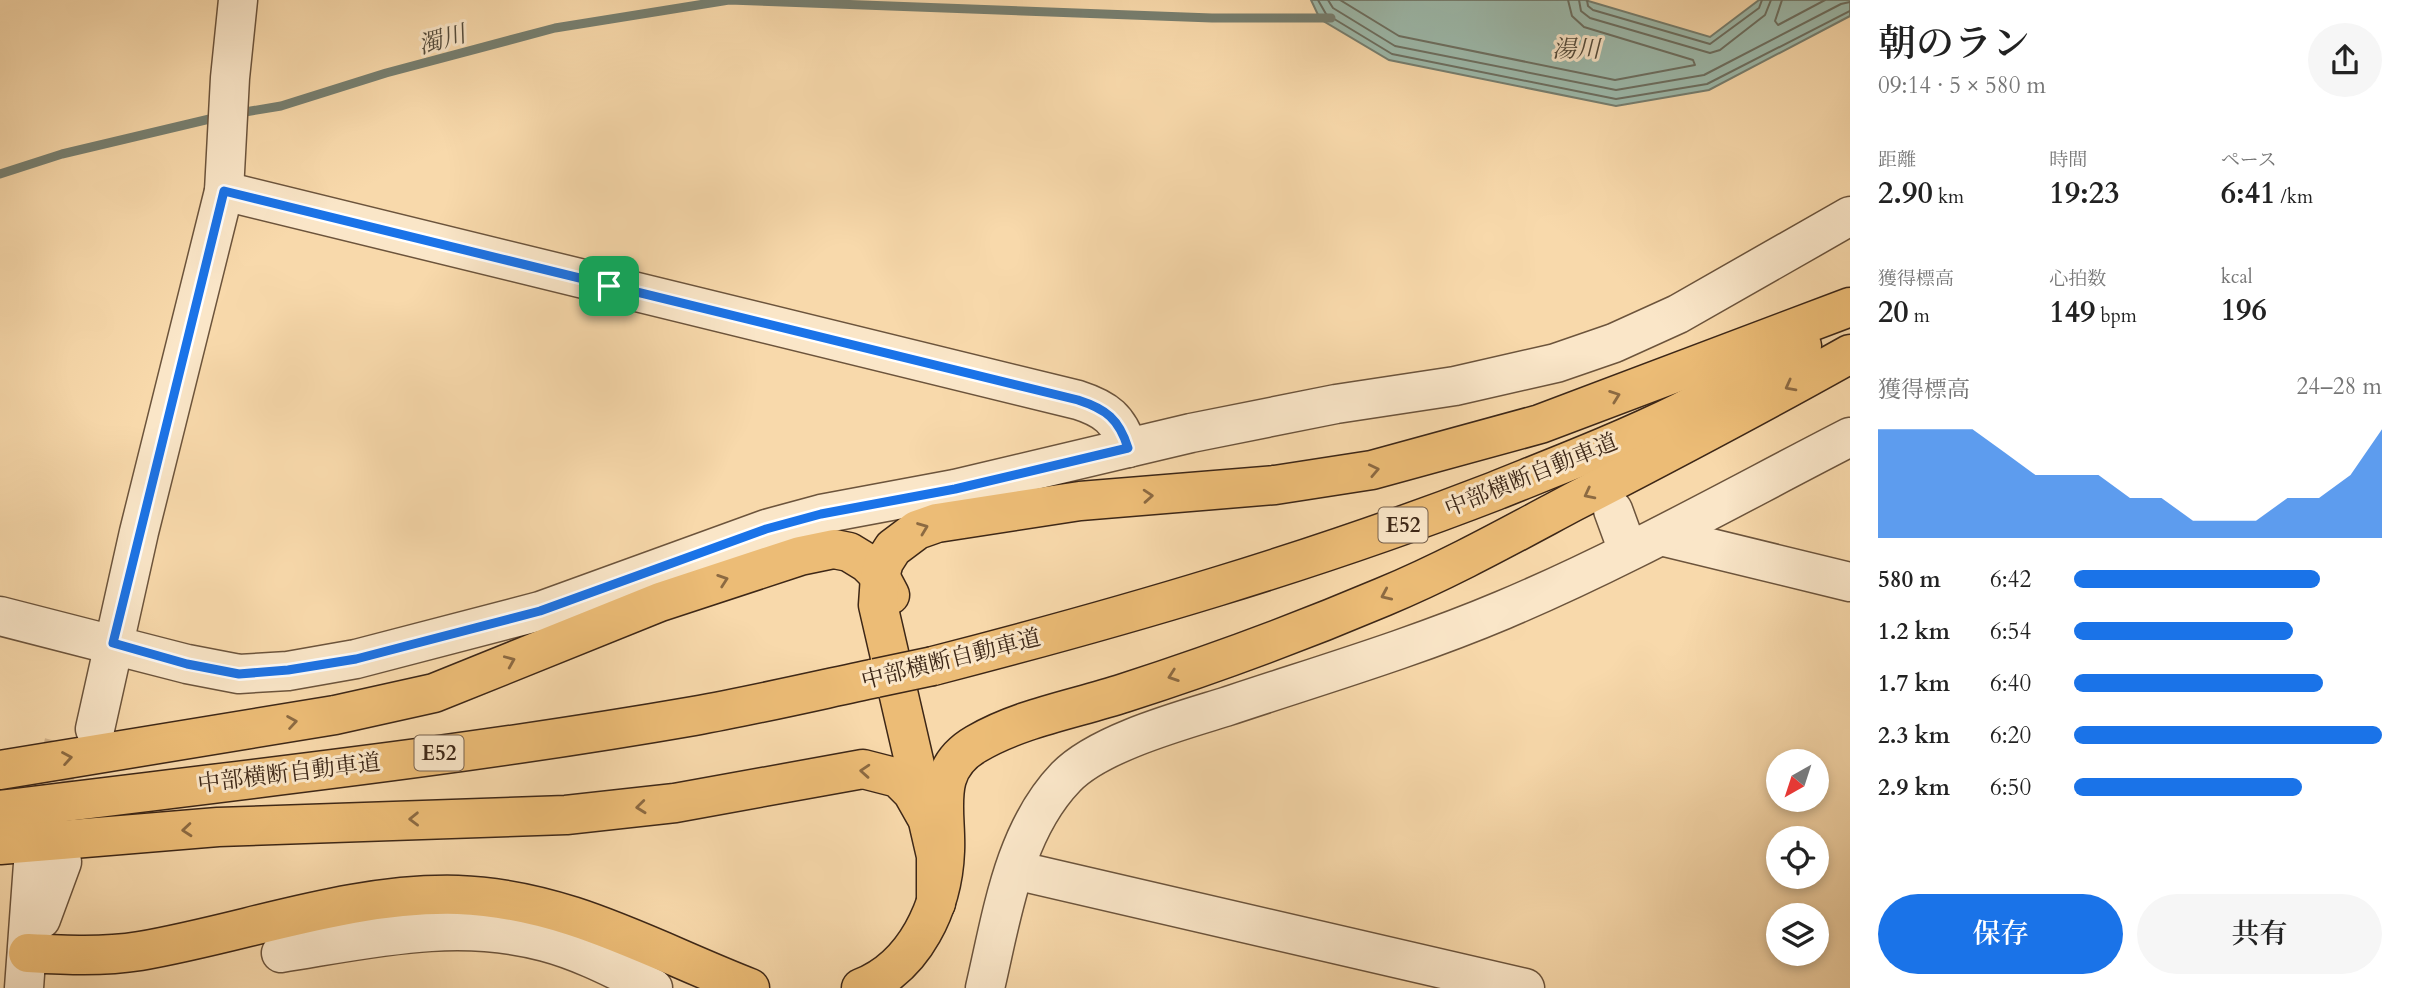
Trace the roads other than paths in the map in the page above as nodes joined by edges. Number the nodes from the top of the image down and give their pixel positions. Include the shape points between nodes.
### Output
1 (238, 0) edge
2 (224, 191) junction
3 (1850, 216) edge
4 (1850, 307) edge
5 (1850, 322) edge
6 (1850, 354) edge
7 (1556, 363) junction
8 (1568, 400) dead end
9 (1850, 437) edge
10 (1128, 448) junction
11 (1613, 510) dead end
12 (1645, 543) junction
13 (880, 576) junction
14 (1850, 582) edge
15 (0, 617) edge
16 (113, 643) junction
17 (80, 731) tunnel mouth
18 (0, 770) edge
19 (0, 810) edge
20 (937, 822) junction
21 (0, 845) edge
22 (47, 863) tunnel mouth
23 (1015, 870) junction
24 (281, 953) dead end
25 (26, 971) edge
26 (653, 988) edge
27 (750, 988) edge
28 (861, 988) edge
29 (985, 988) edge
30 (1525, 988) edge

1 - 2 street
2 - 10 street via 1078,400 1101,407 1115,418
2 - 16 street
3 - 7 street via 1678,314
13 -> 4 highway via 884,562 903,539 937,523 1080,501 1275,485 1372,470 1540,424
5 - 19 highway, 中部横断自動車道 / E52, bridge via 1681,412 1454,506 1292,564 933,666 695,716
6 -> 20 highway via 1384,597 1256,647 971,746 944,785
7 - 8 street
7 - 10 street
9 - 12 street
10 - 16 street via 810,517 540,611 356,659 239,674
11 - 12 street
12 - 14 street
12 - 23 street via 1503,611 1177,722 1093,757 1067,776 1033,820
18 -> 13 highway via 335,715 434,693 660,602 800,556 834,549 849,552
13 - 20 highway via 905,639
15 - 16 street
16 - 17 street
20 -> 21 highway via 898,778 863,769 675,803 566,815 218,827
20 - 28 highway via 936,903 912,949 895,967
22 - 25 street via 28,915
23 - 29 street
23 - 30 street
24 - 26 street via 398,933 458,929 503,933 594,959
25 - 27 highway via 75,955 139,951 353,905 458,895 564,911

